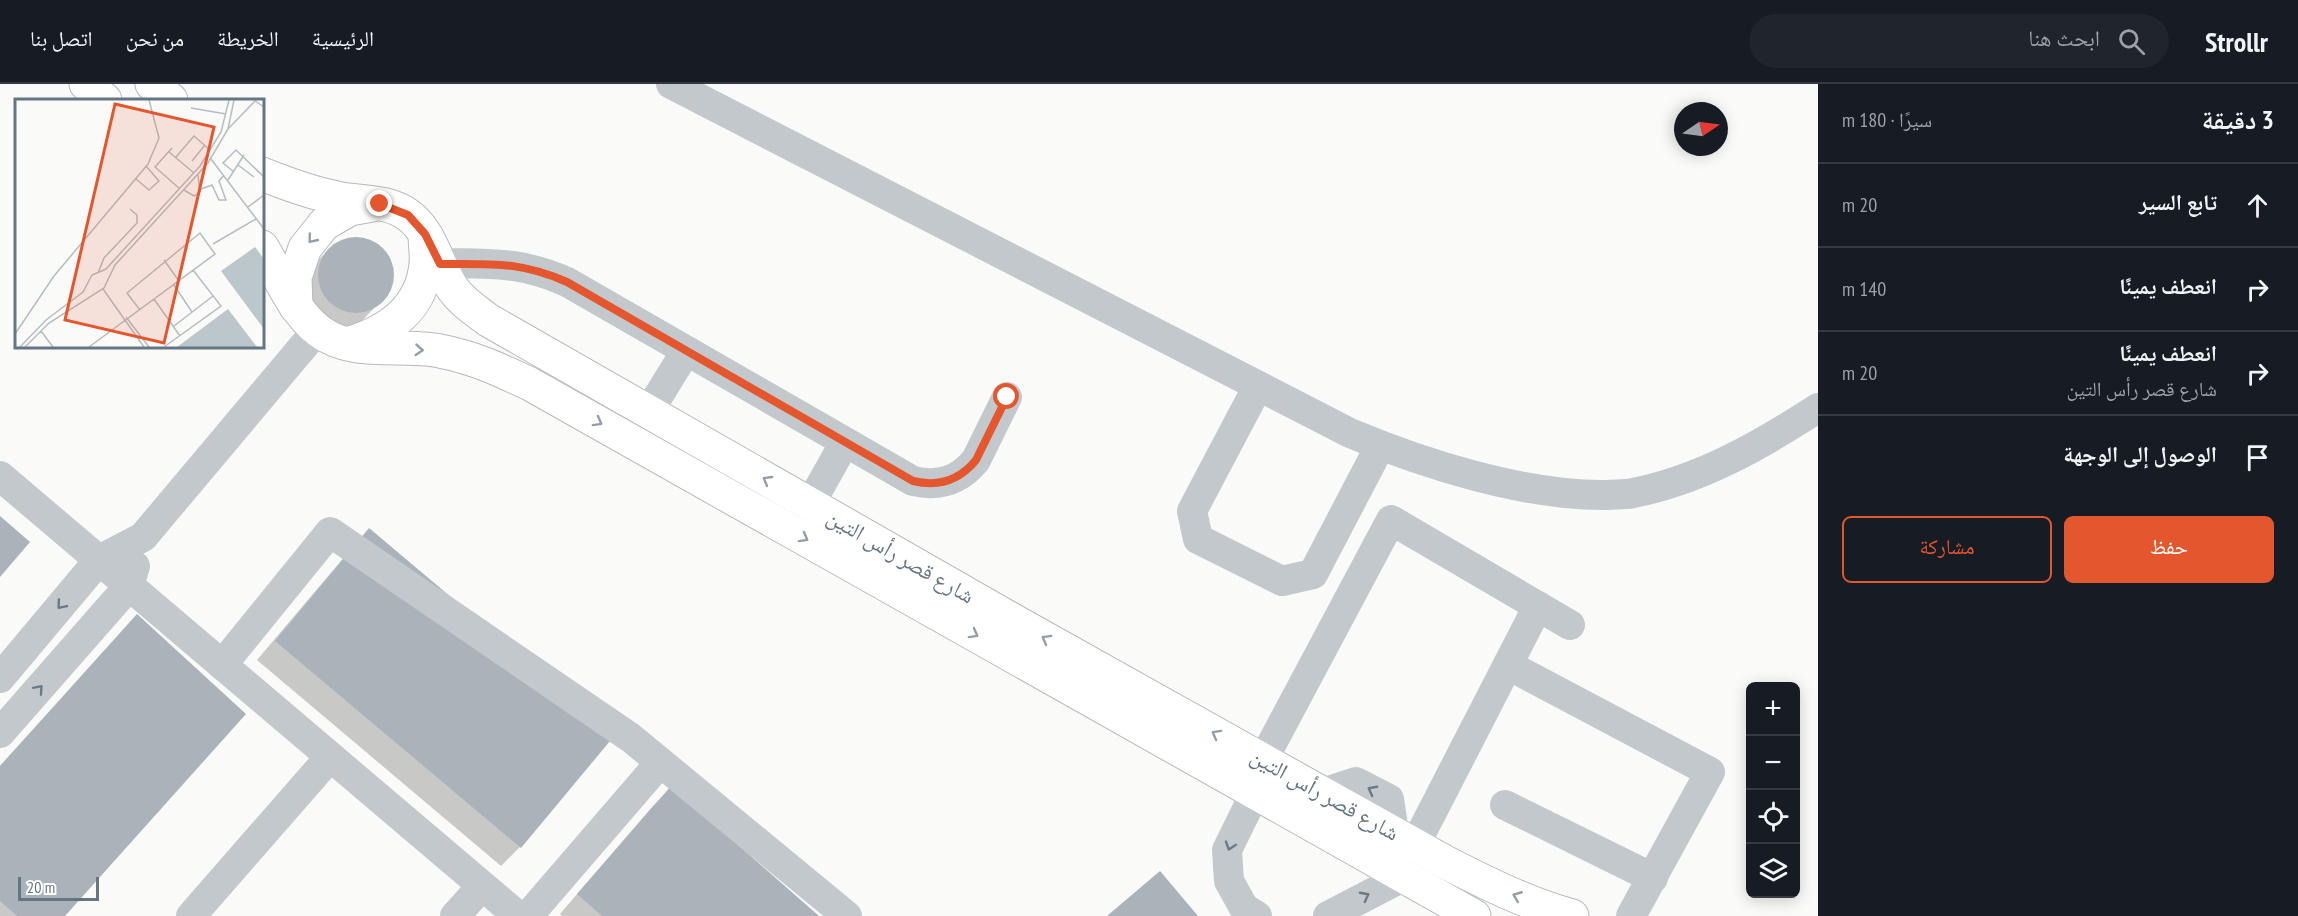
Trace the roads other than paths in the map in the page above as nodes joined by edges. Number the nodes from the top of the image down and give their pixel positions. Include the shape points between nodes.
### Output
1 (86, 84) edge
2 (152, 84) edge
3 (671, 84) edge
4 (104, 99) edge
5 (170, 99) edge
6 (264, 175) edge
7 (380, 204) junction
8 (425, 234) junction
9 (264, 250) edge
10 (440, 264) junction
11 (320, 327) junction
12 (686, 351) junction
13 (1258, 386) junction
14 (1007, 397) dead end
15 (1818, 408) edge
16 (649, 411) junction
17 (845, 442) junction
18 (1380, 446) junction
19 (0, 476) edge
20 (810, 504) junction
21 (142, 537) junction
22 (99, 560) junction
23 (129, 586) junction
24 (1538, 606) junction
25 (1570, 625) dead end
26 (222, 665) junction
27 (1508, 665) junction
28 (0, 678) edge
29 (0, 733) edge
30 (330, 757) junction
31 (1263, 760) junction
32 (659, 764) junction
33 (1255, 793) junction
34 (1505, 805) dead end
35 (1405, 839) junction
36 (1402, 877) junction
37 (1653, 878) junction
38 (482, 886) junction
39 (191, 916) edge
40 (454, 916) edge
41 (518, 916) edge
42 (528, 916) edge
43 (847, 916) edge
44 (1257, 916) edge
45 (1328, 916) edge
46 (1474, 916) edge
47 (1572, 916) edge
48 (1631, 916) edge

1 - 4 main road
2 - 5 main road
3 - 13 street
6 - 7 main road, شارع قصر رأس التين via 328,196
7 - 8 main road, شارع قصر رأس التين via 408,215
7 -> 11 main road via 350,209 324,224 305,248 296,276
8 - 10 main road, شارع قصر رأس التين
8 - 11 main road via 426,264 418,293 400,318 375,336
9 - 11 main road
10 - 12 street via 504,264 547,273
10 - 16 main road, شارع قصر رأس التين via 461,298 488,320
11 - 21 street
11 -> 33 main road, شارع قصر رأس التين via 485,362 531,384
12 - 16 street
12 - 17 street
13 - 18 street
13 - 18 street via 1192,511 1198,539 1282,581 1313,574
14 - 17 street via 976,460 961,474 939,483 913,481
15 - 18 street via 1731,459 1676,483 1630,494 1576,495 1521,486
20 -> 16 main road, شارع قصر رأس التين
17 - 20 street
19 - 22 street
31 -> 20 main road, شارع قصر رأس التين
21 - 22 street
21 - 23 street
22 - 23 street
22 -> 28 street
23 - 26 street
29 -> 23 street
24 - 25 street
24 - 27 street
24 - 31 street via 1391,520
26 - 30 street
26 - 32 street via 330,532 630,738
27 - 35 street
27 - 37 street via 1710,772
30 - 38 street
30 - 39 street
35 -> 31 main road, شارع قصر رأس التين
32 - 42 street
32 - 43 street
33 - 36 main road, شارع قصر رأس التين
33 -> 44 street via 1227,850 1228,881 1244,908
34 - 37 street
47 -> 35 main road, شارع قصر رأس التين via 1481,881
45 -> 36 street
36 - 46 main road, شارع قصر رأس التين
37 - 48 street
38 - 40 street
38 - 41 street

